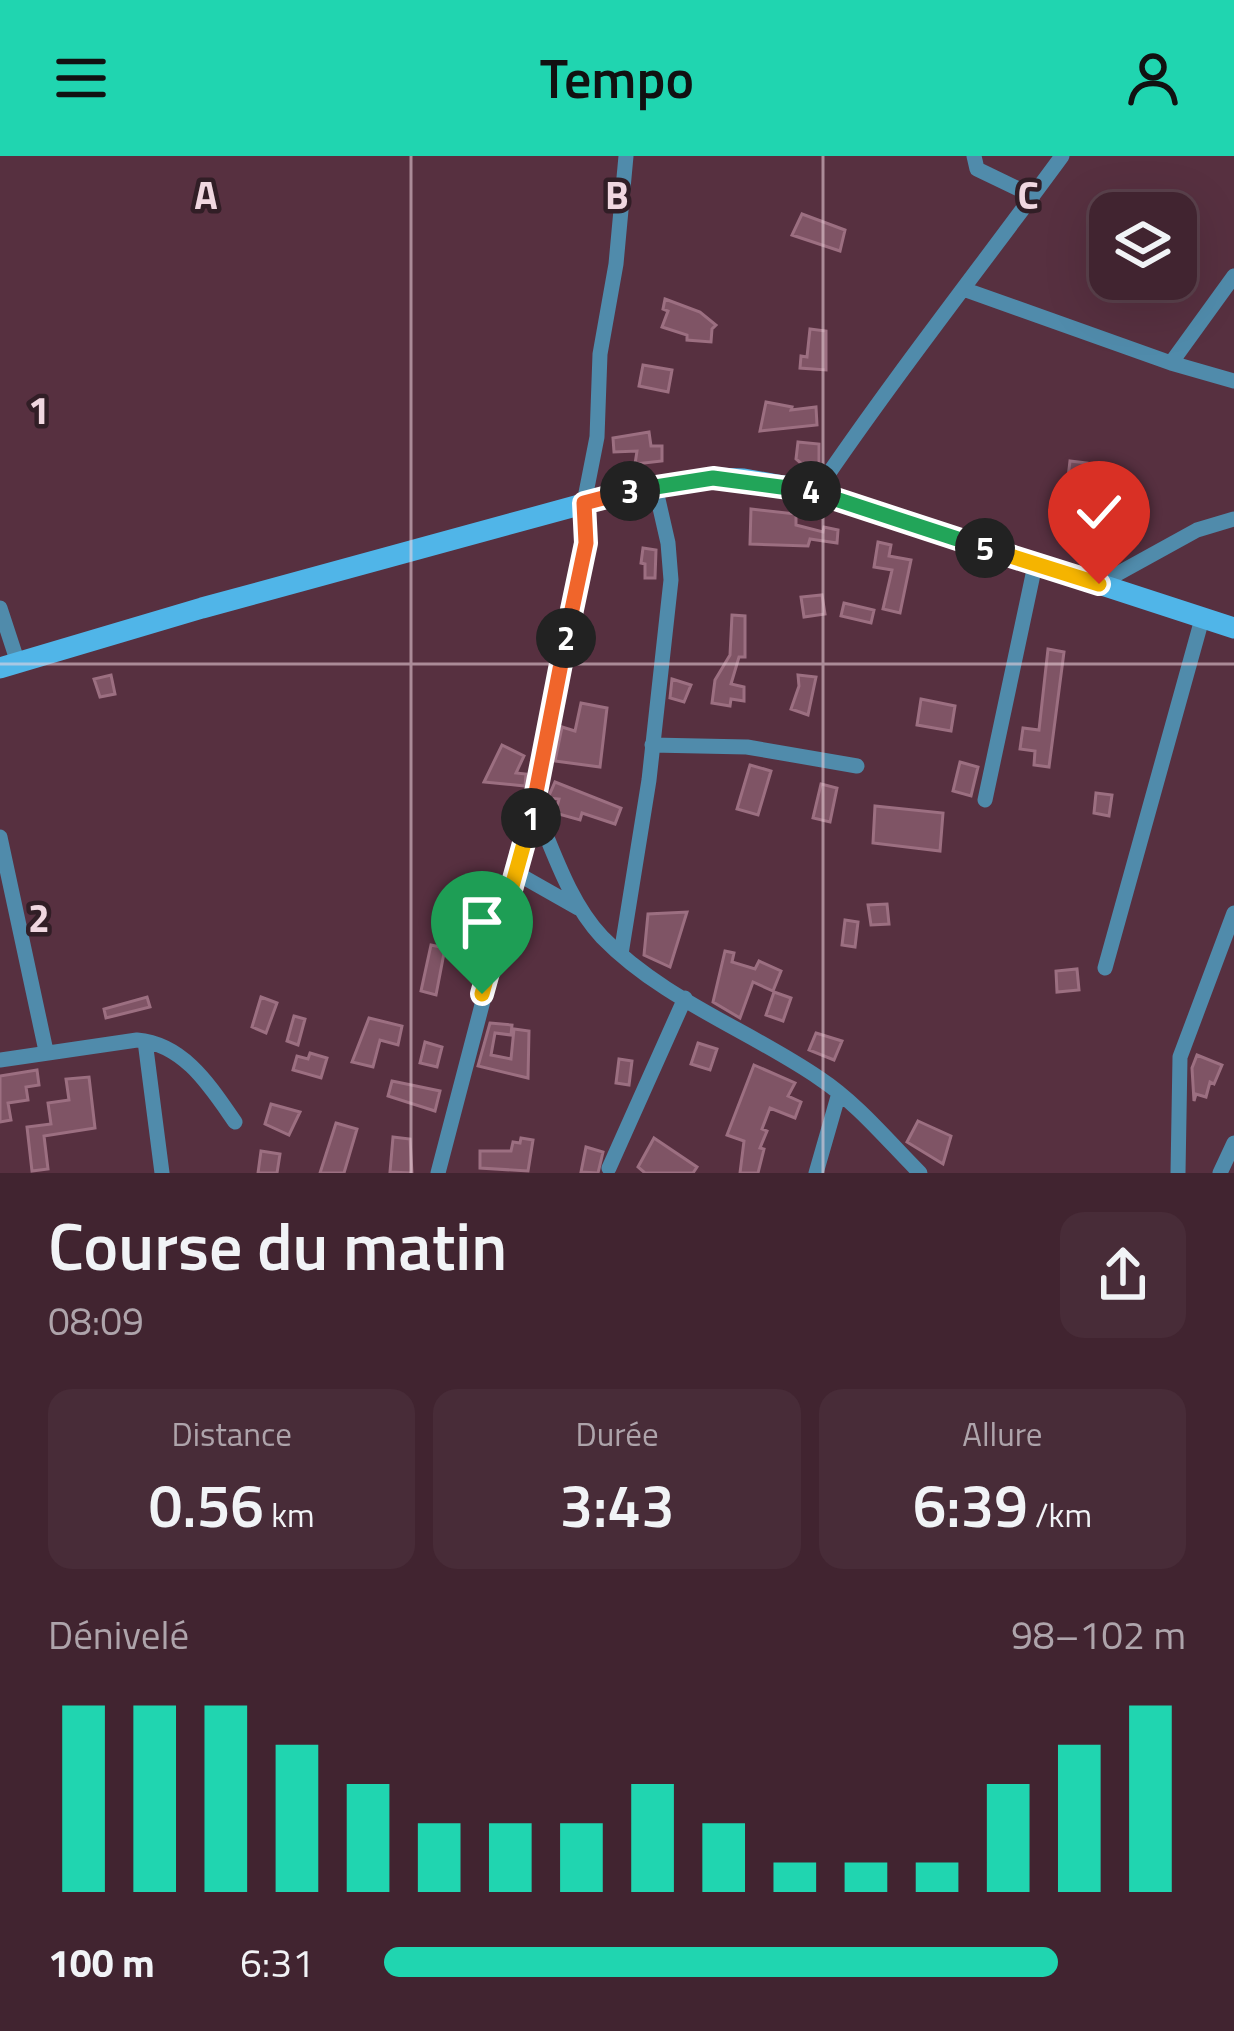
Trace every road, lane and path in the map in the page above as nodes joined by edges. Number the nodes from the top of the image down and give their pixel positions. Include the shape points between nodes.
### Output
1 (626, 156) edge
2 (974, 156) edge
3 (1062, 156) edge
4 (1033, 196) junction
5 (1234, 276) edge
6 (966, 290) junction
7 (1171, 363) junction
8 (1234, 381) edge
9 (655, 486) junction
10 (816, 492) junction
11 (584, 503) junction
12 (1234, 519) edge
13 (1034, 565) junction
14 (1099, 584) junction
15 (0, 608) edge
16 (1202, 619) junction
17 (1234, 628) edge
18 (9, 666) edge
19 (652, 745) junction
20 (857, 766) dead end
21 (985, 800) dead end
22 (534, 806) junction
23 (0, 837) edge
24 (518, 874) junction
25 (580, 909) junction
26 (1234, 913) edge
27 (621, 954) junction
28 (1105, 968) dead end
29 (685, 998) junction
30 (146, 1041) junction
31 (46, 1051) junction
32 (0, 1060) edge
33 (839, 1093) junction
34 (235, 1122) dead end
35 (1234, 1143) edge
36 (609, 1168) dead end
37 (162, 1173) edge
38 (438, 1173) edge
39 (815, 1173) edge
40 (920, 1173) edge
41 (1178, 1173) edge
42 (1220, 1173) edge

1 - 11 street
2 - 4 street via 977,169
3 - 4 street
4 - 6 street
5 - 7 street
6 - 7 street
6 - 10 street
7 - 8 street
9 - 10 main road via 713,478
9 - 11 main road
9 - 19 street via 671,570
10 - 13 main road
11 - 18 main road
11 - 22 street via 586,543
12 - 14 street via 1197,530
13 - 14 main road
13 - 21 street
14 - 16 main road
15 - 18 street
16 - 17 main road
16 - 28 street
19 - 20 street via 747,747
19 - 27 street
22 - 24 street
22 - 25 street
23 - 31 street
24 - 25 street
24 - 38 street
25 - 27 street
26 - 41 street via 1180,1058
27 - 29 street
29 - 33 street
29 - 36 street
30 - 31 street
30 - 34 street via 184,1058
30 - 37 street
31 - 32 street
33 - 39 street
33 - 40 street
35 - 42 street

